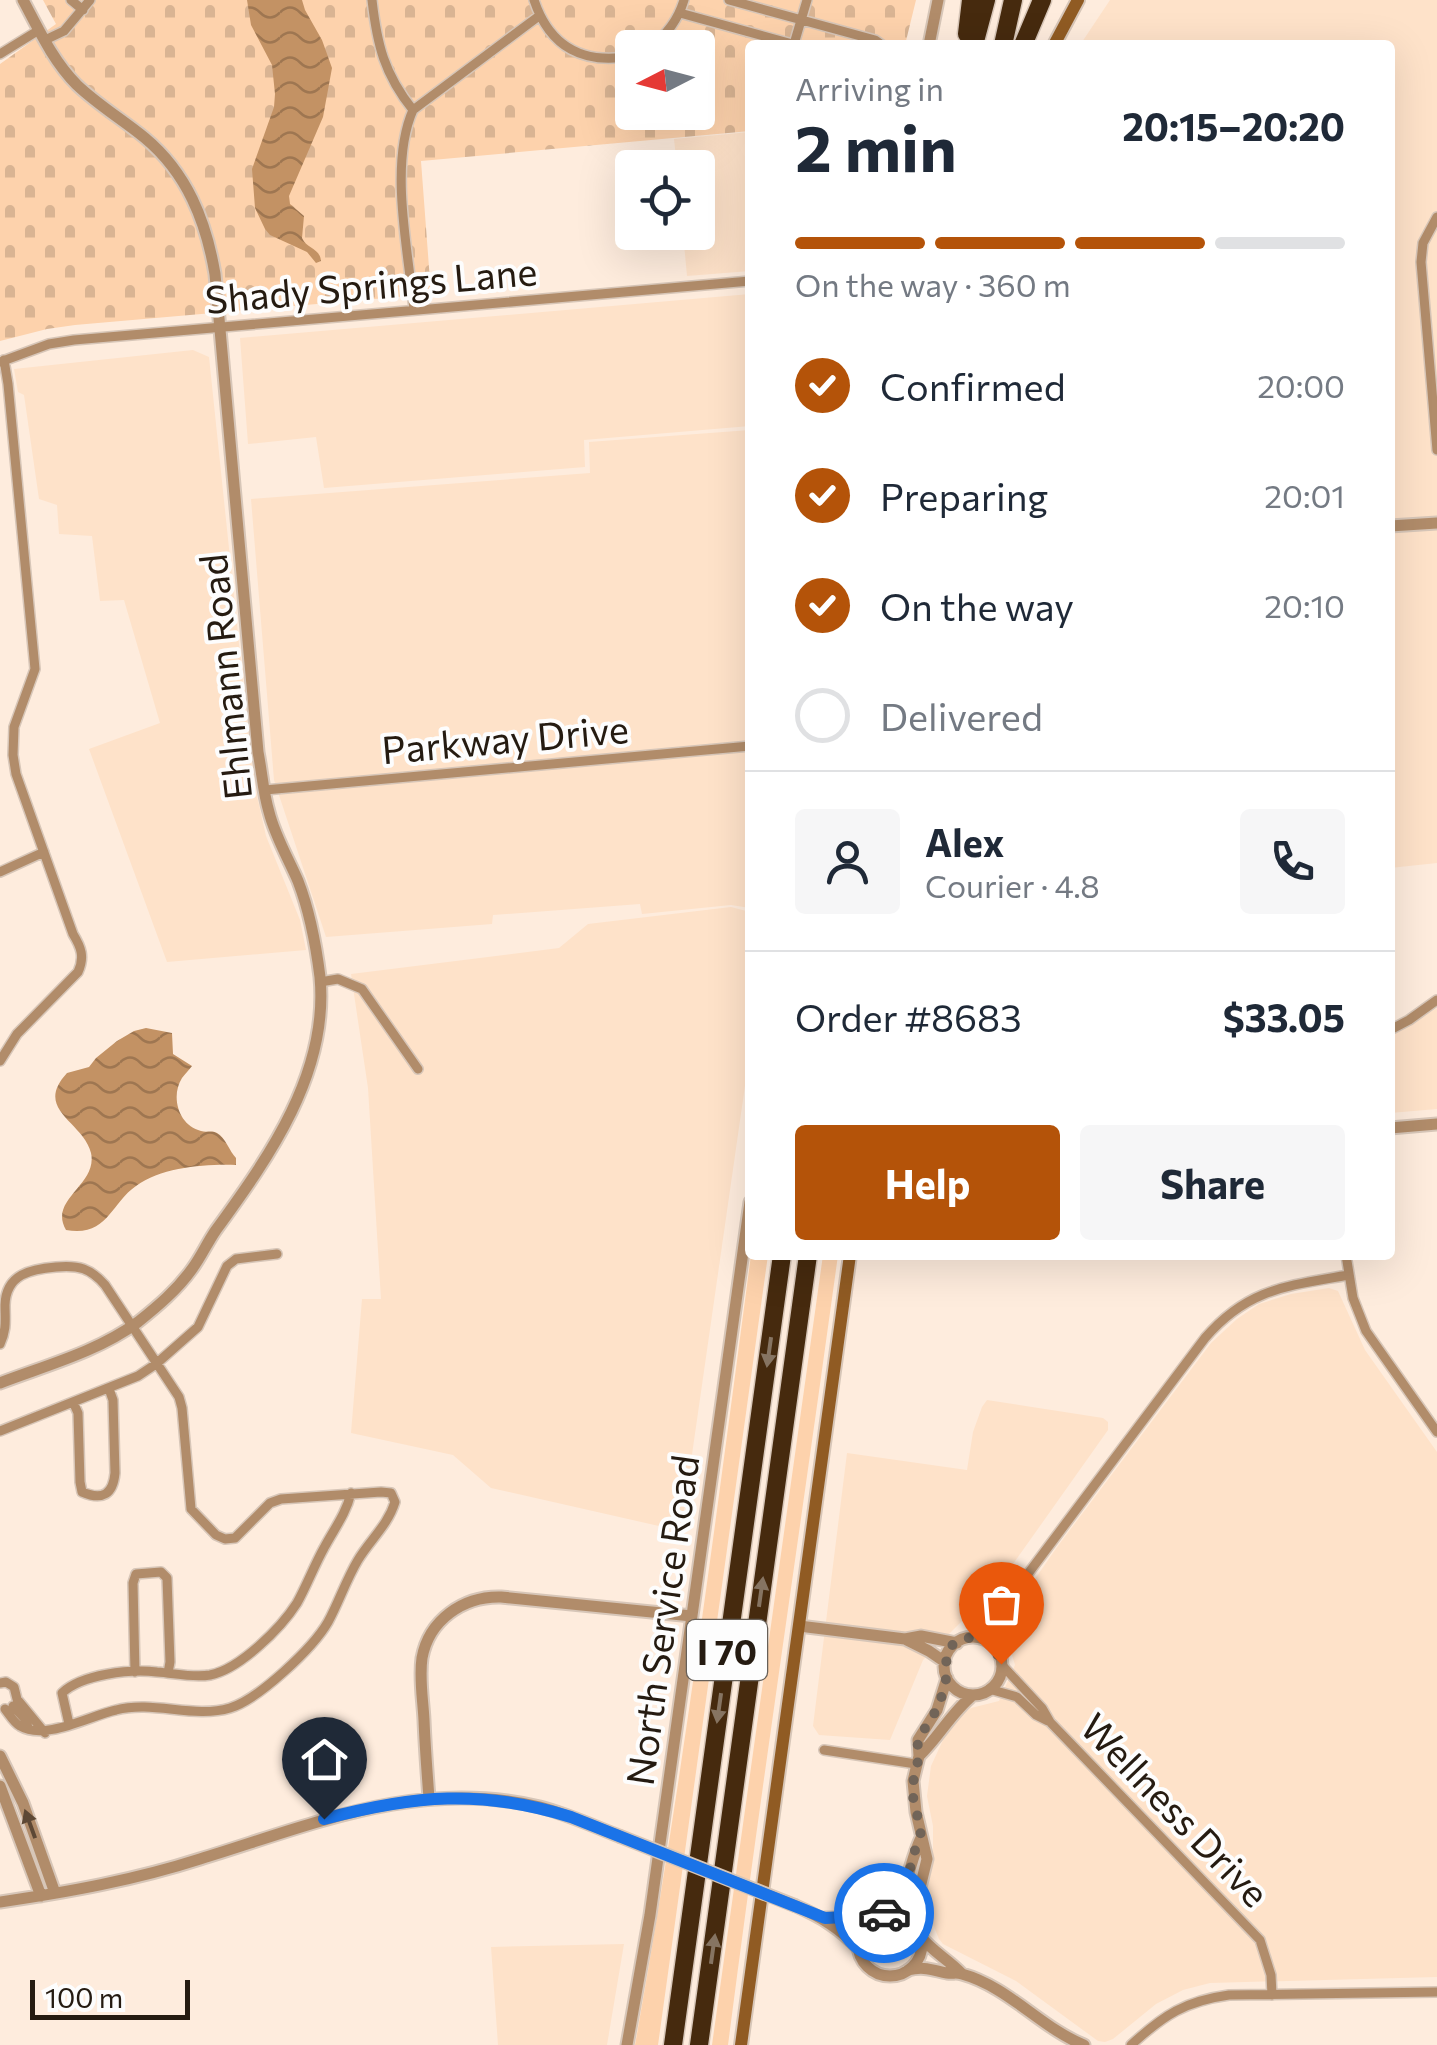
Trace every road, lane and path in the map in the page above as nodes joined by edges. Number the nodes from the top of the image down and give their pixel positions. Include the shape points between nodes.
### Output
1 (22, 0) edge
2 (72, 0) edge
3 (90, 0) edge
4 (372, 0) edge
5 (534, 0) edge
6 (684, 0) edge
7 (729, 0) edge
8 (808, 0) edge
9 (938, 0) edge
10 (971, 0) edge
11 (986, 0) edge
12 (1013, 0) edge
13 (1042, 0) edge
14 (1078, 0) edge
15 (83, 10) junction
16 (680, 13) junction
17 (539, 16) junction
18 (801, 20) junction
19 (669, 30) edge
20 (42, 35) junction
21 (777, 40) edge
22 (796, 40) edge
23 (875, 40) edge
24 (931, 40) edge
25 (970, 40) edge
26 (972, 40) edge
27 (1004, 40) edge
28 (1026, 40) edge
29 (1057, 40) edge
30 (0, 54) edge
31 (615, 59) edge
32 (413, 110) junction
33 (1437, 217) edge
34 (745, 281) edge
35 (414, 309) junction
36 (220, 327) junction
37 (2, 361) edge
38 (1437, 450) edge
39 (1437, 523) edge
40 (1395, 526) edge
41 (0, 736) edge
42 (13, 738) junction
43 (745, 746) edge
44 (264, 790) junction
45 (44, 852) junction
46 (0, 872) edge
47 (320, 982) junction
48 (1437, 1000) edge
49 (1395, 1027) edge
50 (0, 1061) edge
51 (418, 1070) dead end
52 (1437, 1124) edge
53 (1395, 1128) edge
54 (745, 1238) edge
55 (278, 1254) dead end
56 (781, 1260) edge
57 (807, 1260) edge
58 (849, 1260) edge
59 (1346, 1260) edge
60 (1348, 1275) junction
61 (0, 1282) edge
62 (10, 1288) junction
63 (132, 1326) junction
64 (0, 1344) edge
65 (156, 1364) junction
66 (0, 1383) edge
67 (109, 1389) junction
68 (73, 1402) junction
69 (0, 1431) edge
70 (1437, 1432) edge
71 (351, 1493) junction
72 (1009, 1598) junction
73 (692, 1616) junction
74 (799, 1626) junction
75 (970, 1638) junction
76 (906, 1639) junction
77 (957, 1643) junction
78 (999, 1657) junction
79 (945, 1662) junction
80 (135, 1672) junction
81 (168, 1673) junction
82 (947, 1678) junction
83 (0, 1684) edge
84 (990, 1689) junction
85 (973, 1694) junction
86 (9, 1705) edge
87 (1050, 1722) junction
88 (69, 1724) junction
89 (45, 1733) junction
90 (824, 1750) dead end
91 (0, 1756) edge
92 (917, 1760) junction
93 (0, 1786) edge
94 (428, 1798) junction
95 (921, 1838) junction
96 (55, 1894) junction
97 (41, 1896) junction
98 (0, 1902) edge
99 (887, 1913) junction
100 (825, 1918) junction
101 (872, 1918) junction
102 (919, 1932) junction
103 (859, 1950) junction
104 (908, 1970) junction
105 (961, 1974) junction
106 (1437, 1992) edge
107 (1272, 1995) junction
108 (1068, 2042) edge
109 (627, 2045) edge
110 (672, 2045) edge
111 (699, 2045) edge
112 (741, 2045) edge
113 (1084, 2045) edge
114 (1131, 2045) edge

1 - 20 street, Ehlmann Road
2 - 15 street
3 - 15 street
4 - 32 street via 376,39
5 - 17 street
6 - 16 street
7 - 18 street
8 - 18 street
9 - 24 street
10 - 25 highway
11 - 26 highway
12 - 27 highway
13 - 28 highway
14 - 29 main road
15 - 20 street via 64,31
16 - 19 street
16 - 21 street
17 - 31 street via 568,49
17 - 32 street
18 - 22 street
18 - 23 street
20 - 30 street
20 - 36 street, Ehlmann Road via 78,86 147,140 183,182 211,250
32 - 35 street via 400,175
33 - 38 street via 1421,250
34 - 35 street, Shady Springs Lane
35 - 36 street, Shady Springs Lane
36 - 37 street, Shady Springs Lane via 74,340
36 - 44 street, Ehlmann Road
37 - 42 street via 35,669
39 - 40 street
41 - 42 street
42 - 45 street via 16,774
43 - 44 street, Parkway Drive
44 - 47 street, Ehlmann Road via 310,922
45 - 46 street
45 - 50 street via 82,963 16,1034
47 - 51 street via 362,989
47 - 63 street, Ehlmann Road via 314,1053 284,1129 194,1266
48 - 49 street
52 - 53 street
54 - 73 street, North Service Road
55 - 65 street via 236,1258 198,1327
56 -> 110 highway, I 70
111 -> 57 highway, I 70
58 - 74 main road
59 - 60 street
60 - 70 street via 1366,1332
60 - 72 street via 1262,1294 1215,1326
61 - 62 street
62 - 63 street via 29,1270 81,1266 105,1285
62 - 64 street
63 - 65 street
63 - 66 street, Ehlmann Road via 85,1352
65 - 67 street
65 - 71 street via 182,1408 191,1509 216,1535 234,1538 280,1499
67 - 68 street
67 - 68 street via 116,1473 101,1496 82,1492
68 - 69 street
71 - 81 street via 298,1600 276,1628 214,1674
71 - 88 street via 391,1493 396,1502 326,1626 276,1678 230,1708 122,1708
72 - 75 street
72 - 78 street
73 - 94 street via 501,1597 481,1598 447,1614 422,1659
73 - 109 street, North Service Road
74 - 76 street
74 - 112 main road
75 - 77 street
75 - 78 street via 987,1641
76 - 77 street
76 - 79 street
77 - 79 street
78 - 84 street via 999,1677
78 - 87 street, Wellness Drive
79 - 82 street
80 - 81 street
80 - 81 street via 133,1583 136,1574 161,1572 168,1591
80 - 88 street via 69,1686 62,1694
82 - 85 street
82 - 92 street via 918,1740
83 - 86 street via 14,1686
84 - 85 street
84 - 87 street, Wellness Drive via 1017,1698
85 - 92 street
86 - 89 street
86 - 89 street via 20,1726
87 - 107 street, Wellness Drive via 1260,1940
88 - 89 street
90 - 92 street
96 -> 91 street
92 - 95 street via 912,1795
93 - 97 street
94 - 96 street via 341,1814 142,1876
94 - 100 street, bridge via 541,1808
95 - 99 street via 904,1888
95 - 102 street via 927,1859 917,1900
96 - 97 street
97 - 98 street
99 - 101 street
99 - 102 street via 907,1917
100 - 101 street
100 - 103 street
101 - 103 street via 862,1929
102 - 104 street via 920,1956
102 - 105 street
103 - 104 street via 877,1973
104 - 105 street
105 - 108 street via 1014,2000
106 - 107 street
107 - 114 street via 1196,2001
108 - 113 street

